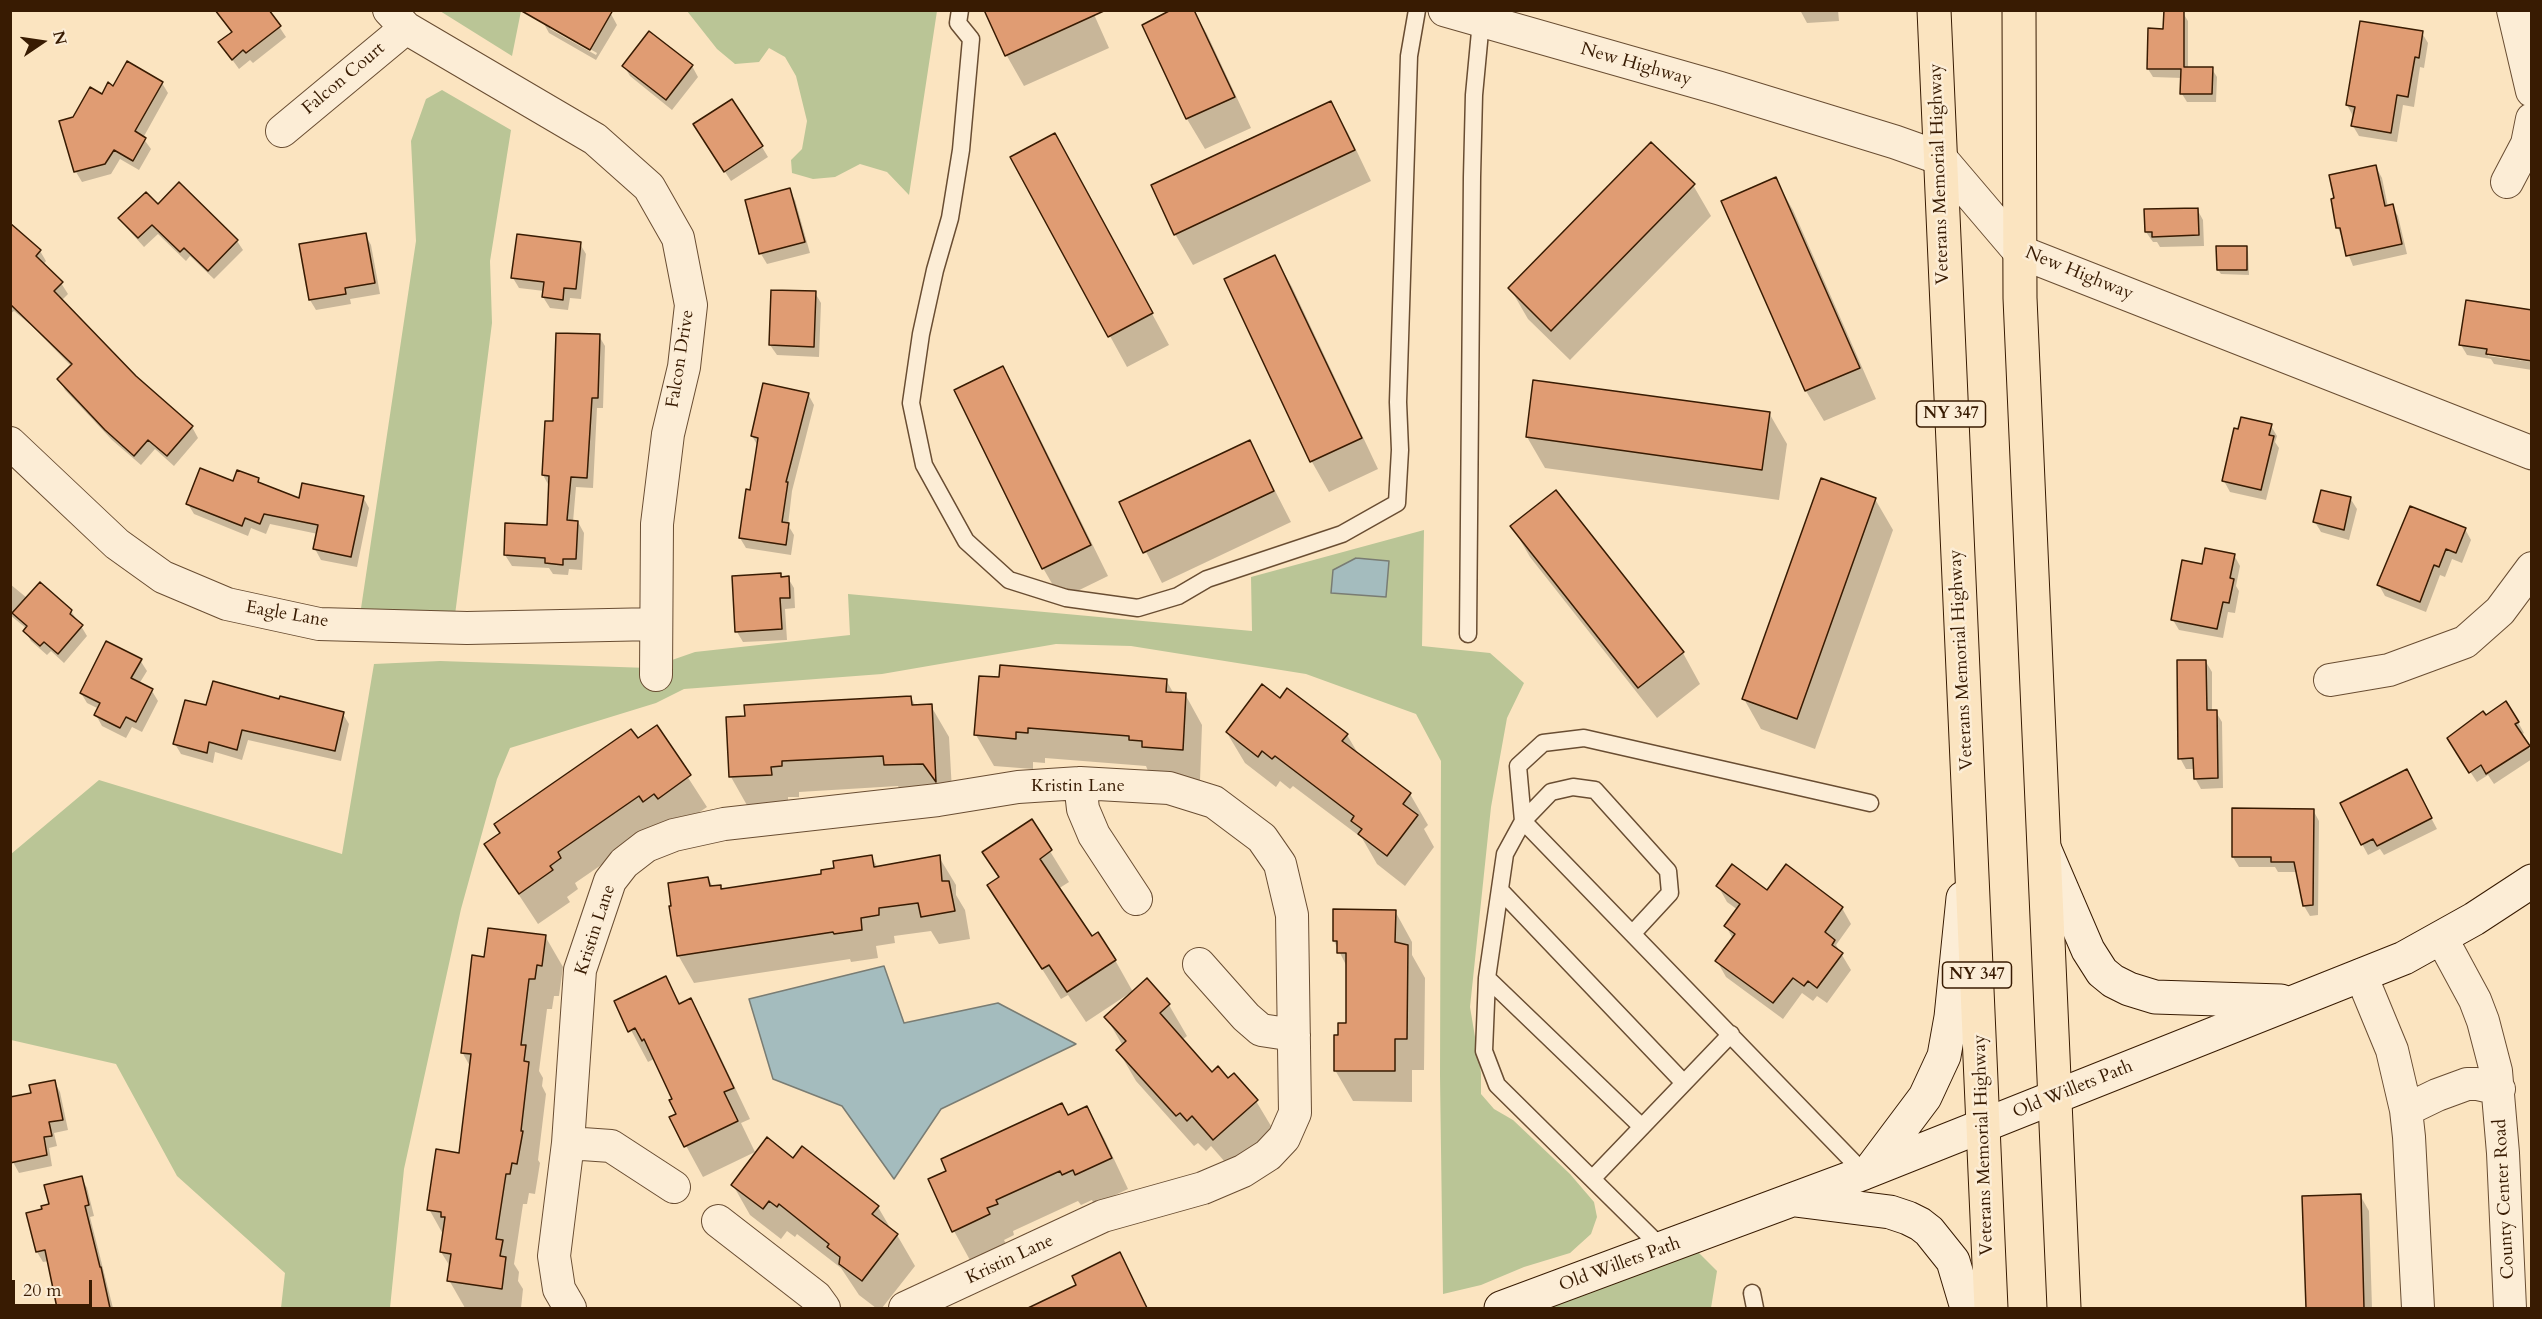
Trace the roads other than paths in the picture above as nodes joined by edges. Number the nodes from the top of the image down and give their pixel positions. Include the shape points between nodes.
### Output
1 (960, 10) edge
2 (1418, 10) edge
3 (1445, 10) edge
4 (1934, 10) edge
5 (2019, 10) edge
6 (2513, 10) edge
7 (397, 19) edge
8 (1481, 21) junction
9 (2532, 91) edge
10 (2532, 119) edge
11 (282, 131) dead end
12 (1940, 158) junction
13 (2507, 182) dead end
14 (2020, 252) junction
15 (10, 443) edge
16 (2532, 453) edge
17 (2532, 568) edge
18 (656, 624) junction
19 (1468, 634) dead end
20 (656, 675) dead end
21 (2330, 680) dead end
22 (1080, 783) junction
23 (1870, 803) dead end
24 (1523, 821) junction
25 (1970, 825) junction
26 (2044, 848) junction
27 (2532, 881) edge
28 (1500, 890) junction
29 (1136, 899) dead end
30 (1633, 933) junction
31 (2442, 939) junction
32 (1199, 964) dead end
33 (2361, 975) junction
34 (1487, 978) junction
35 (2295, 1002) junction
36 (1731, 1034) junction
37 (1294, 1035) junction
38 (1684, 1083) junction
39 (2499, 1089) junction
40 (2055, 1097) junction
41 (2406, 1110) junction
42 (1984, 1125) junction
43 (1642, 1126) junction
44 (568, 1143) junction
45 (1868, 1171) junction
46 (1592, 1179) junction
47 (674, 1187) dead end
48 (1791, 1200) junction
49 (718, 1221) dead end
50 (1663, 1249) junction
51 (570, 1308) edge
52 (824, 1308) edge
53 (905, 1308) edge
54 (1501, 1308) edge
55 (1967, 1308) edge
56 (1991, 1308) edge
57 (2064, 1308) edge
58 (2418, 1308) edge
59 (2511, 1308) edge

1 - 2 lane via 958,23 971,39 961,150 950,218 921,334 911,403 924,465 966,541 1009,580 1066,598 1138,608 1178,596 1208,579 1342,534 1397,503 1409,56
3 - 8 main road, New Highway
4 - 12 highway, Veterans Memorial Highway / NY 347
5 - 14 highway
6 - 9 street
7 - 11 street, Falcon Court
7 - 18 street, Falcon Drive via 595,139 650,187 678,238 691,305 657,524
8 - 12 main road, New Highway via 1719,88
8 - 19 lane via 1472,177
10 - 13 street via 2527,144
12 - 14 main road, New Highway
12 - 25 highway, Veterans Memorial Highway / NY 347
14 - 16 main road, New Highway
14 - 26 highway
15 - 18 street, Eagle Lane via 117,544 163,577 227,604 319,624 466,628
17 - 21 street via 2500,611 2465,642 2389,670
18 - 20 street, Falcon Drive
22 - 29 street via 1083,809 1094,835
22 - 37 street, Kristin Lane via 1169,788 1214,802 1262,838 1280,864 1292,915
22 - 44 street, Kristin Lane via 1018,787 724,824 646,846 624,863 610,881 580,970
23 - 24 lane via 1584,738 1543,743 1518,766
24 - 28 lane via 1505,854
24 - 30 lane
24 - 30 lane via 1551,792 1573,787 1595,790 1668,871 1670,893
25 - 42 highway, Veterans Memorial Highway / NY 347
25 - 45 main road via 1944,1056 1925,1097
26 - 35 main road via 2088,950 2113,981 2155,997
26 - 40 highway
27 - 31 main road, Old Willets Path
28 - 34 lane
28 - 38 lane
30 - 36 lane
31 - 33 main road, Old Willets Path
31 - 39 street, County Center Road via 2465,978 2483,1021
32 - 37 street via 1261,1030
33 - 35 main road, Old Willets Path
33 - 41 street via 2392,1050
34 - 43 lane
34 - 46 lane via 1484,1051 1497,1085
35 - 40 main road, Old Willets Path
36 - 38 lane
36 - 45 lane
37 - 53 street, Kristin Lane via 1295,1113 1284,1138 1269,1155 1203,1188 1103,1216
38 - 43 lane
39 - 41 street via 2467,1084
39 - 59 street, County Center Road
40 - 42 main road, Old Willets Path
40 - 57 highway
41 - 58 street
42 - 45 main road, Old Willets Path
42 - 56 highway, Veterans Memorial Highway / NY 347
43 - 46 lane
44 - 47 street via 611,1146
44 - 51 street, Kristin Lane via 554,1256 559,1289
45 - 48 main road, Old Willets Path
46 - 50 lane
48 - 50 main road, Old Willets Path
48 - 55 main road via 1890,1212 1920,1224 1953,1262
49 - 52 street via 816,1297
50 - 54 main road, Old Willets Path

